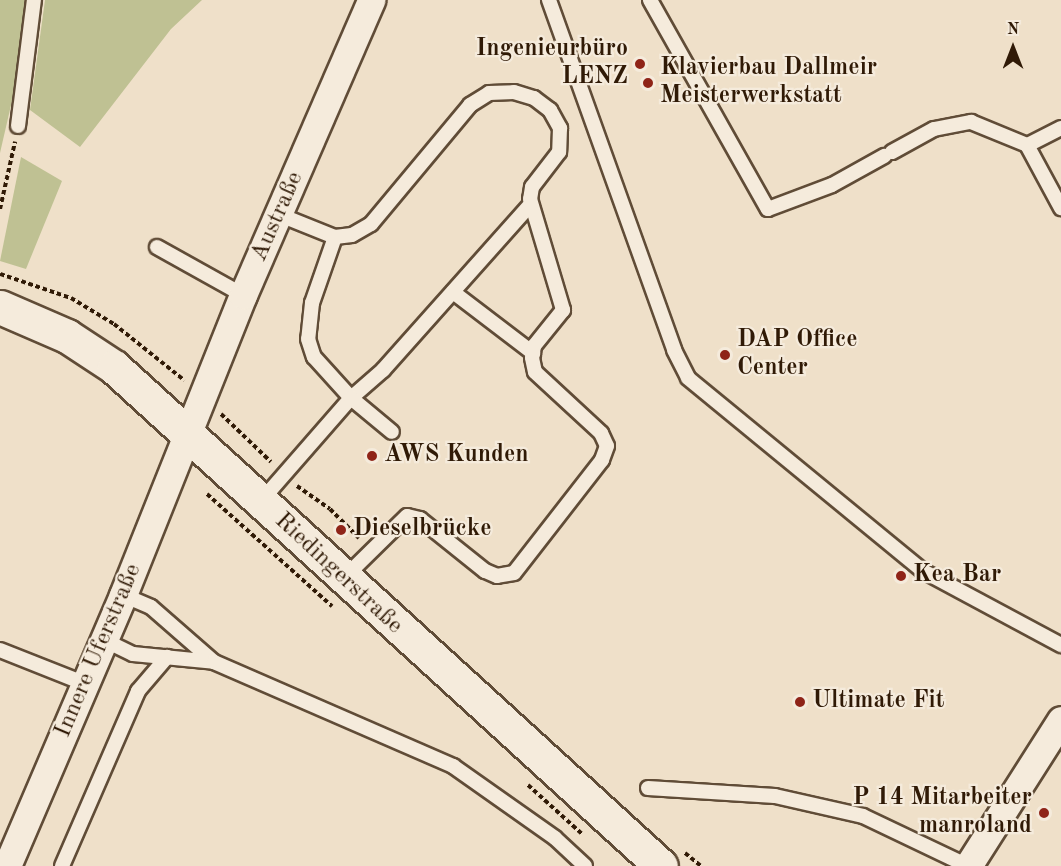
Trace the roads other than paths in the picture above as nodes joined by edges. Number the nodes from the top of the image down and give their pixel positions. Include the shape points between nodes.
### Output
1 (34, 0) edge
2 (371, 0) edge
3 (549, 0) edge
4 (650, 0) edge
5 (18, 126) road end
6 (1061, 128) edge
7 (1027, 145) junction
8 (531, 204) junction
9 (1061, 208) edge
10 (280, 215) junction
11 (335, 237) junction
12 (157, 247) dead end
13 (453, 292) junction
14 (243, 295) junction
15 (0, 307) edge
16 (533, 352) junction
17 (351, 398) junction
18 (392, 432) dead end
19 (187, 434) junction
20 (260, 502) junction
21 (343, 579) junction
22 (123, 595) junction
23 (104, 640) junction
24 (1061, 645) edge
25 (0, 650) edge
26 (167, 657) junction
27 (214, 662) junction
28 (86, 684) junction
29 (1061, 720) edge
30 (648, 788) dead end
31 (7, 866) edge
32 (62, 866) edge
33 (585, 866) edge
34 (661, 866) edge
35 (968, 866) edge

1 - 5 lane
2 - 10 street, Austraße
3 - 24 lane via 674,350 688,378 923,572
4 - 7 lane via 768,209 832,185 934,129 971,122
6 - 7 lane
7 - 9 lane
8 - 11 lane via 532,187 559,152 560,128 550,110 534,98 514,92 489,93 470,105 371,224 352,235
8 - 13 lane
8 - 16 lane via 563,310
10 - 11 lane
10 - 14 street, Austraße
11 - 17 lane via 312,303 308,339 314,357
12 - 14 lane
13 - 16 lane
13 - 17 lane
14 - 19 street, Austraße
15 - 19 main road, Riedingerstraße via 67,336 114,367
16 - 21 lane via 536,372 601,433 607,446 602,460 514,573 497,576 485,571 420,519 407,516
17 - 18 lane
17 - 20 lane
19 - 20 main road, Riedingerstraße
19 - 22 street, Innere Uferstraße
20 - 21 main road, Riedingerstraße
21 - 34 main road, Riedingerstraße
22 - 23 street, Innere Uferstraße
22 - 27 lane via 151,607
23 - 26 lane via 133,654
23 - 28 street, Innere Uferstraße
25 - 28 lane
26 - 27 lane
26 - 32 lane via 138,691
27 - 33 lane via 453,766 555,838
28 - 31 street, Innere Uferstraße
29 - 35 street
30 - 35 lane via 775,796 862,816

